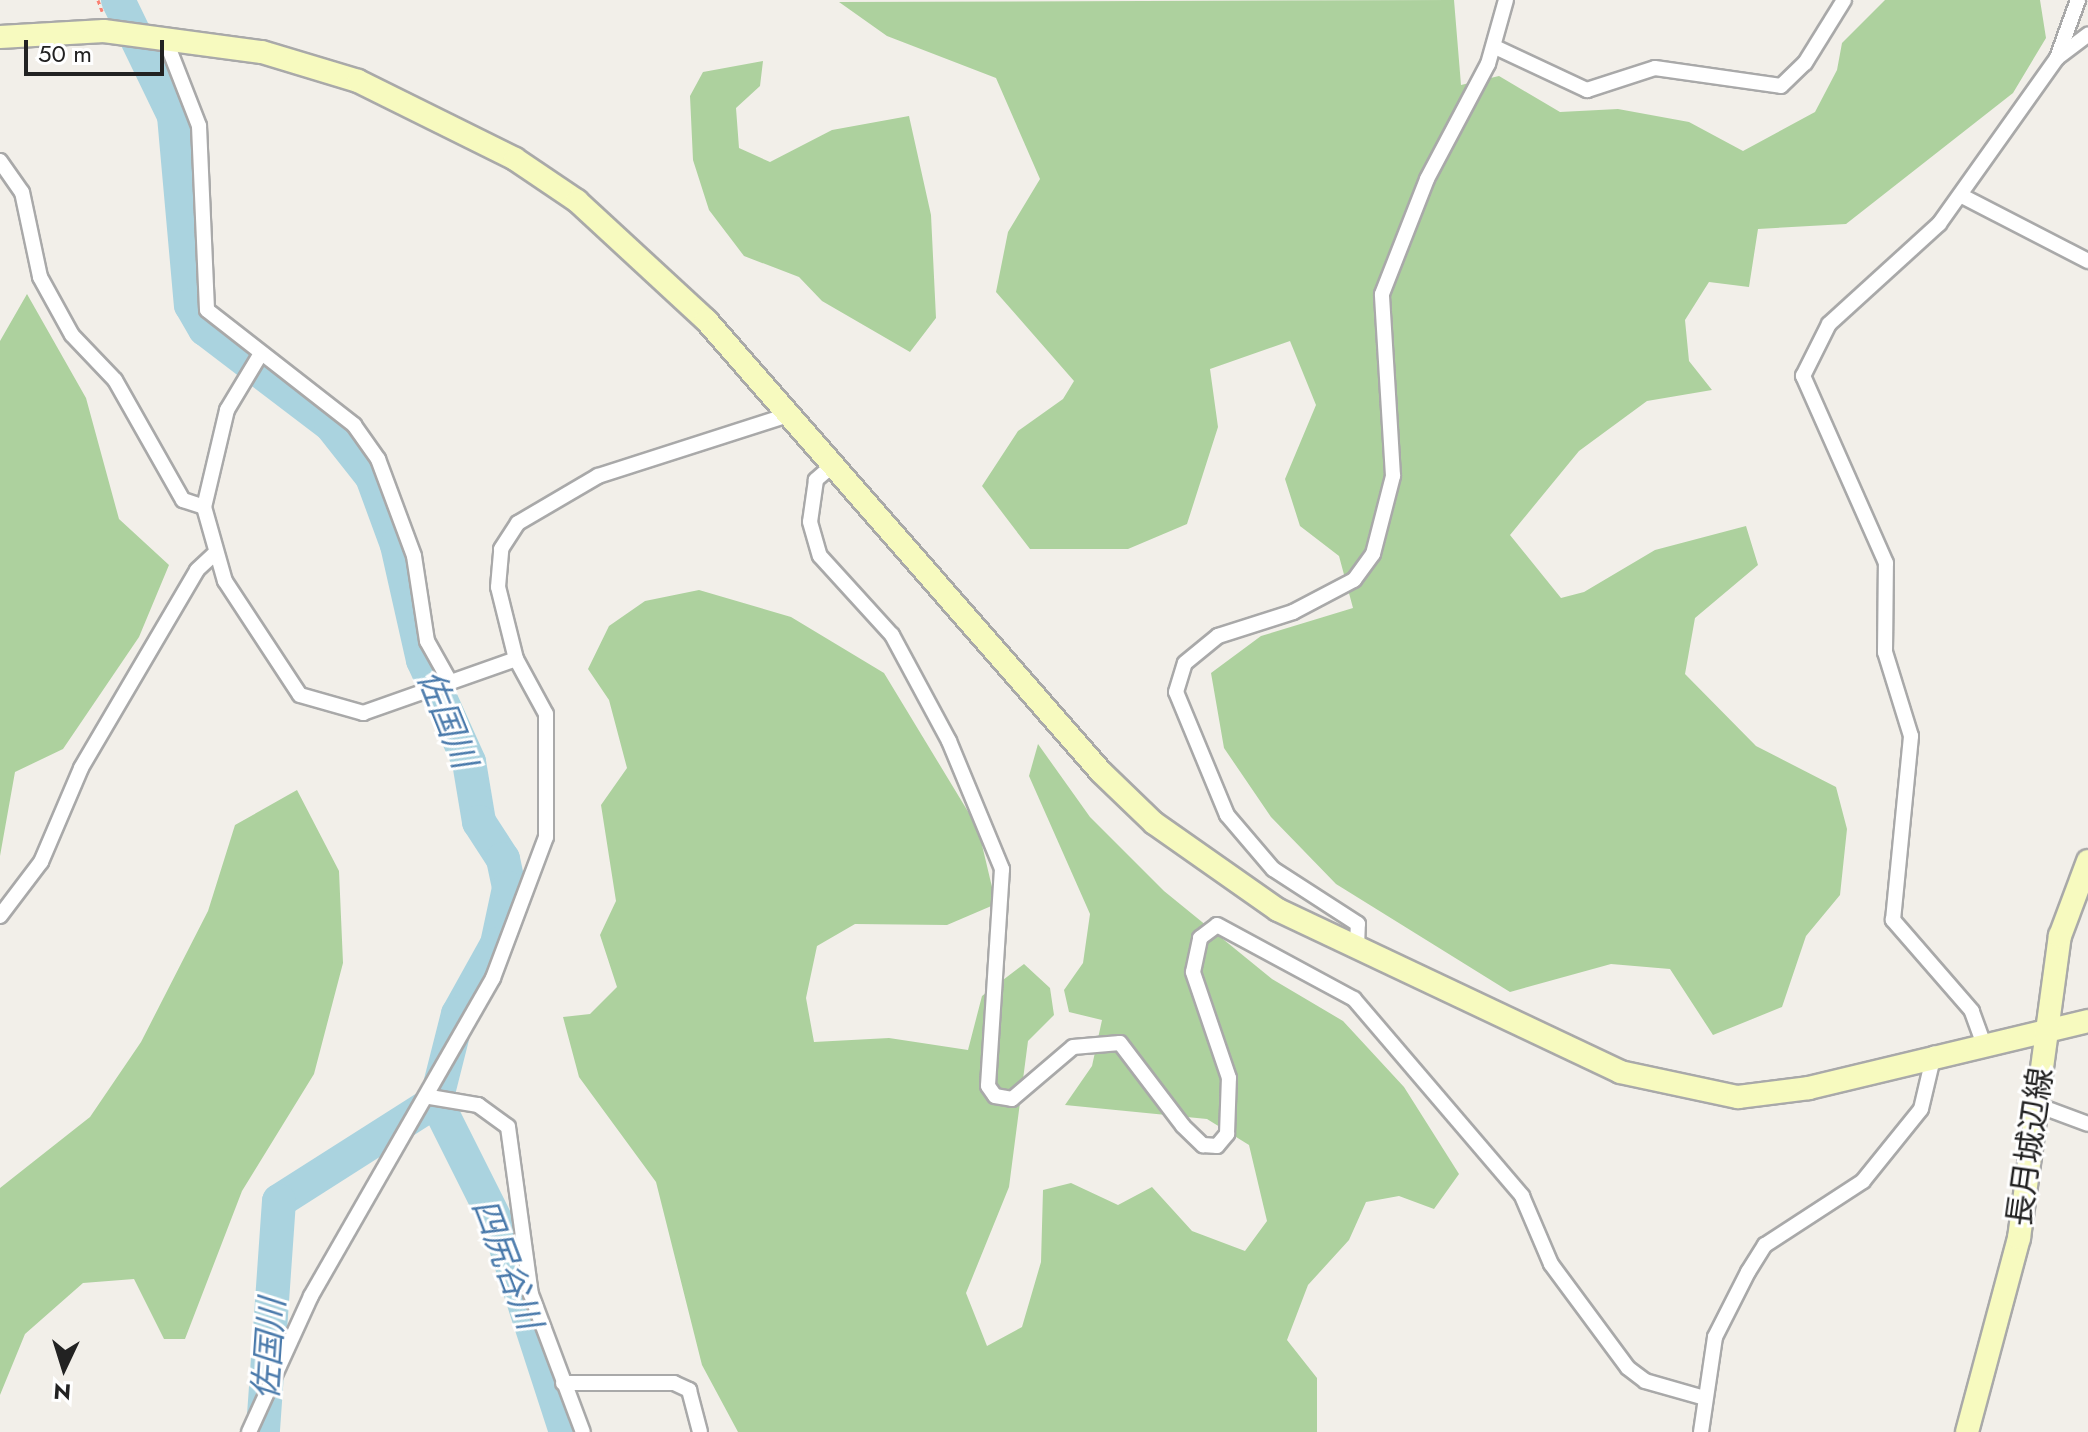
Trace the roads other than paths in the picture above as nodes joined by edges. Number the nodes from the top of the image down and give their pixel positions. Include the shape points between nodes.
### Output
1 (1506, 0) edge
2 (1844, 0) edge
3 (2078, 0) edge
4 (2088, 35) edge
5 (164, 36) junction
6 (0, 37) edge
7 (1495, 47) junction
8 (2057, 58) junction
9 (0, 161) edge
10 (1962, 196) junction
11 (2088, 261) edge
12 (260, 355) junction
13 (788, 415) junction
14 (833, 465) junction
15 (204, 507) junction
16 (213, 555) junction
17 (516, 659) junction
18 (449, 680) junction
19 (2088, 861) edge
20 (0, 916) edge
21 (1357, 948) junction
22 (2088, 1021) edge
23 (2046, 1027) junction
24 (1983, 1042) junction
25 (1934, 1054) junction
26 (430, 1097) junction
27 (2037, 1105) junction
28 (2088, 1124) edge
29 (563, 1383) junction
30 (1701, 1397) junction
31 (249, 1432) edge
32 (583, 1432) edge
33 (700, 1432) edge
34 (1701, 1432) edge
35 (1967, 1432) edge

1 - 7 street
2 - 7 street via 1805,63 1781,86 1655,68 1587,90
3 - 8 street
4 - 8 street
5 - 6 street
5 - 12 street via 199,126 207,310
5 - 13 street via 262,52 358,81 515,159 638,252
7 - 21 street via 1427,179 1382,294 1393,476 1373,554 1354,580 1293,612 1218,636 1185,663 1176,692 1227,815 1273,869 1358,924
8 - 10 street
9 - 15 street via 22,192 40,277 72,335 115,380 183,500
10 - 11 street
10 - 24 street via 1829,324 1803,376 1886,563 1885,652 1911,736 1893,920 1972,1011
12 - 15 street via 227,410
12 - 18 street via 354,425 378,459 414,556 427,641
13 - 14 street
13 - 17 street via 634,461 518,523 501,549 498,587
14 - 21 street via 1101,772 1154,823 1278,910
14 - 30 street via 816,480 812,508 820,556 892,635 949,741 1002,869 988,1086 995,1096 1012,1099 1089,1040 1120,1043 1183,1126 1203,1145 1217,1146 1227,1134 1229,1078 1193,972 1200,938 1217,925 1354,999 1522,1196 1551,1264 1628,1368 1645,1381
15 - 16 street
16 - 18 street via 300,695 363,713
16 - 20 street via 99,737 41,862
17 - 18 street
17 - 26 street via 546,714 546,837 493,978
19 - 23 street, 長月城辺線 via 2060,936
21 - 25 street via 1620,1072 1668,1088 1738,1097 1809,1088
22 - 23 street
23 - 24 street
23 - 27 street, 長月城辺線
24 - 25 street
25 - 30 street via 1921,1109 1863,1181 1765,1245 1715,1337
26 - 29 street via 478,1105 508,1127 531,1294
26 - 31 street via 311,1296
27 - 28 street
27 - 35 street, 長月城辺線 via 2019,1238
29 - 32 street
29 - 33 street via 674,1383 689,1390
30 - 34 street

